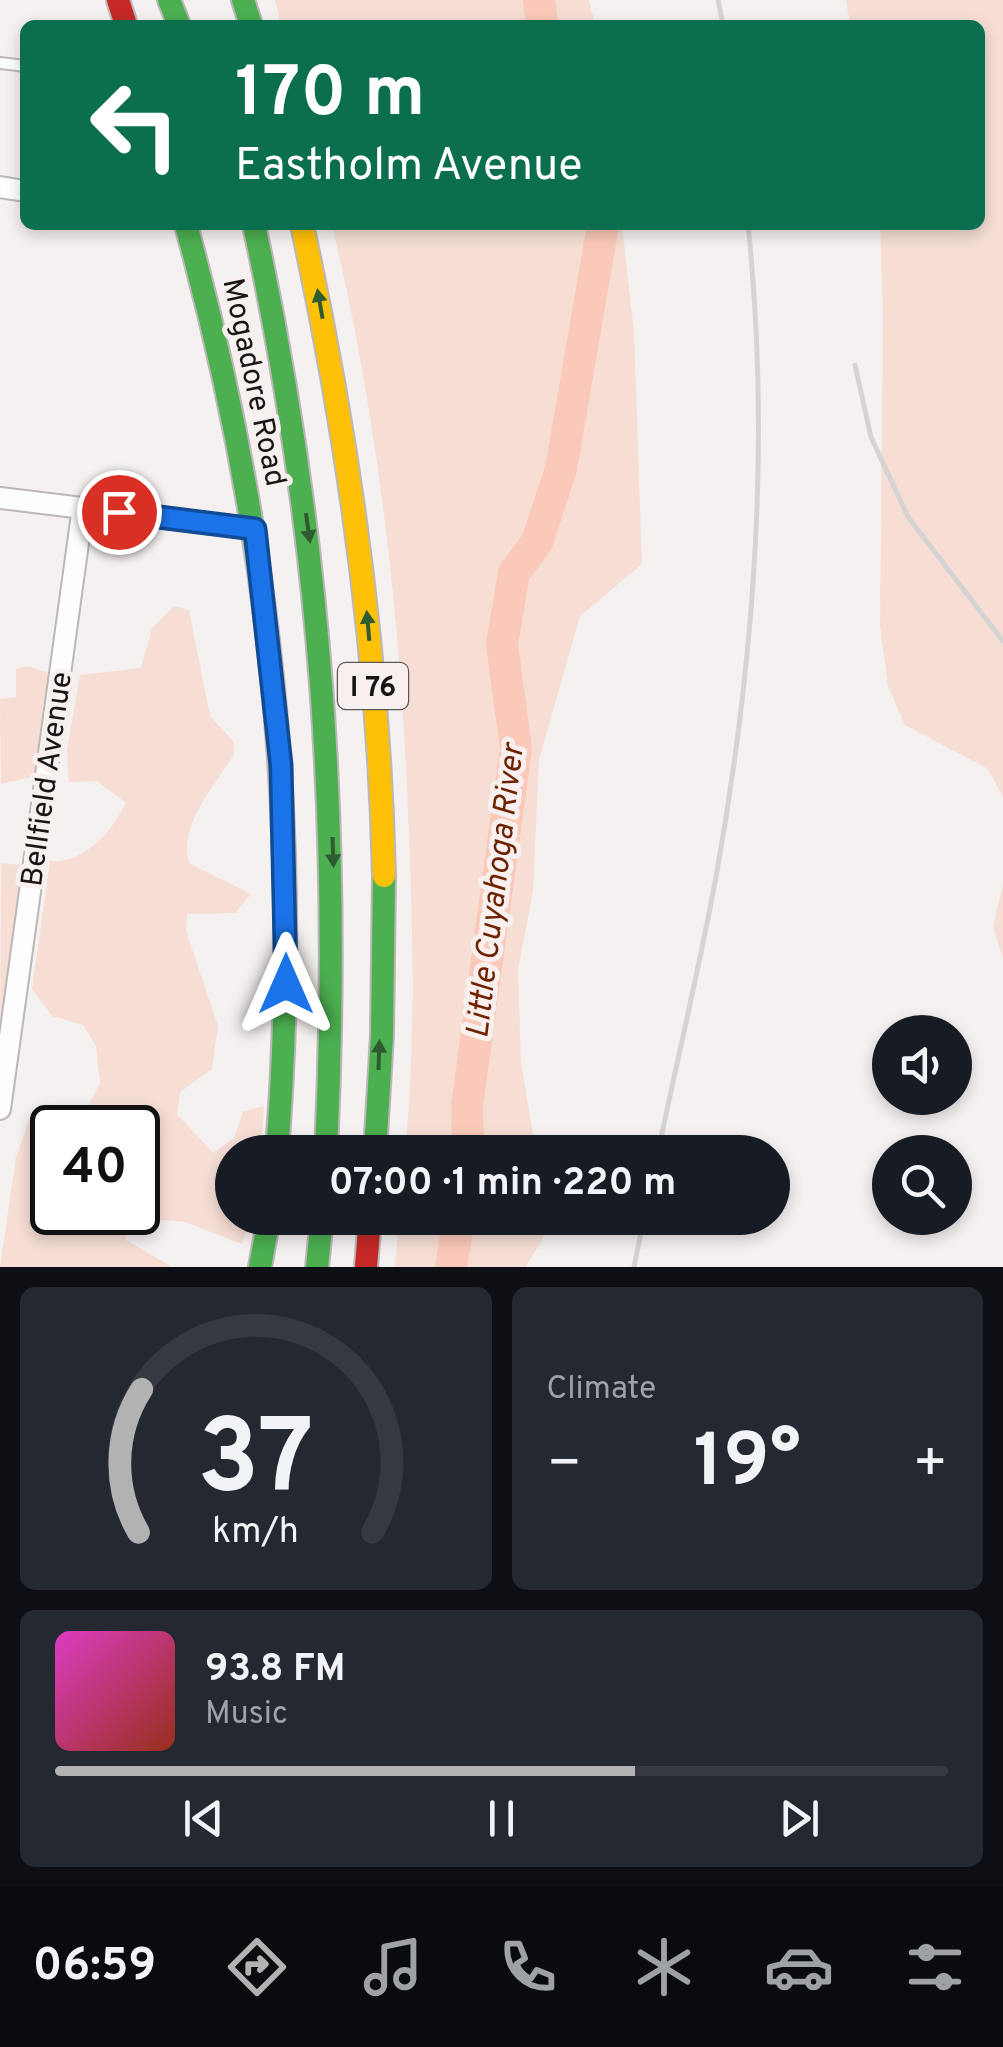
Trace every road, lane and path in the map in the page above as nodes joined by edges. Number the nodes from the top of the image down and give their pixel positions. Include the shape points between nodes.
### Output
1 (187, 230) edge
2 (255, 230) edge
3 (303, 230) edge
4 (0, 498) edge
5 (83, 507) junction
6 (255, 529) junction
7 (0, 1109) edge
8 (278, 1135) edge
9 (326, 1135) edge
10 (376, 1135) edge
11 (266, 1235) edge
12 (320, 1235) edge
13 (369, 1235) edge
14 (260, 1267) edge
15 (317, 1267) edge
16 (366, 1267) edge

1 - 6 main road, Mogadore Road via 229,388
2 -> 9 main road, I 76 via 293,426 321,640 333,860
10 -> 3 main road, I 76 via 382,945 373,684 348,467
4 - 5 street
5 - 6 street
5 - 7 street, Bellfield Avenue
6 - 8 main road, Mogadore Road via 284,833
11 - 14 main road
12 - 15 main road
13 - 16 main road

